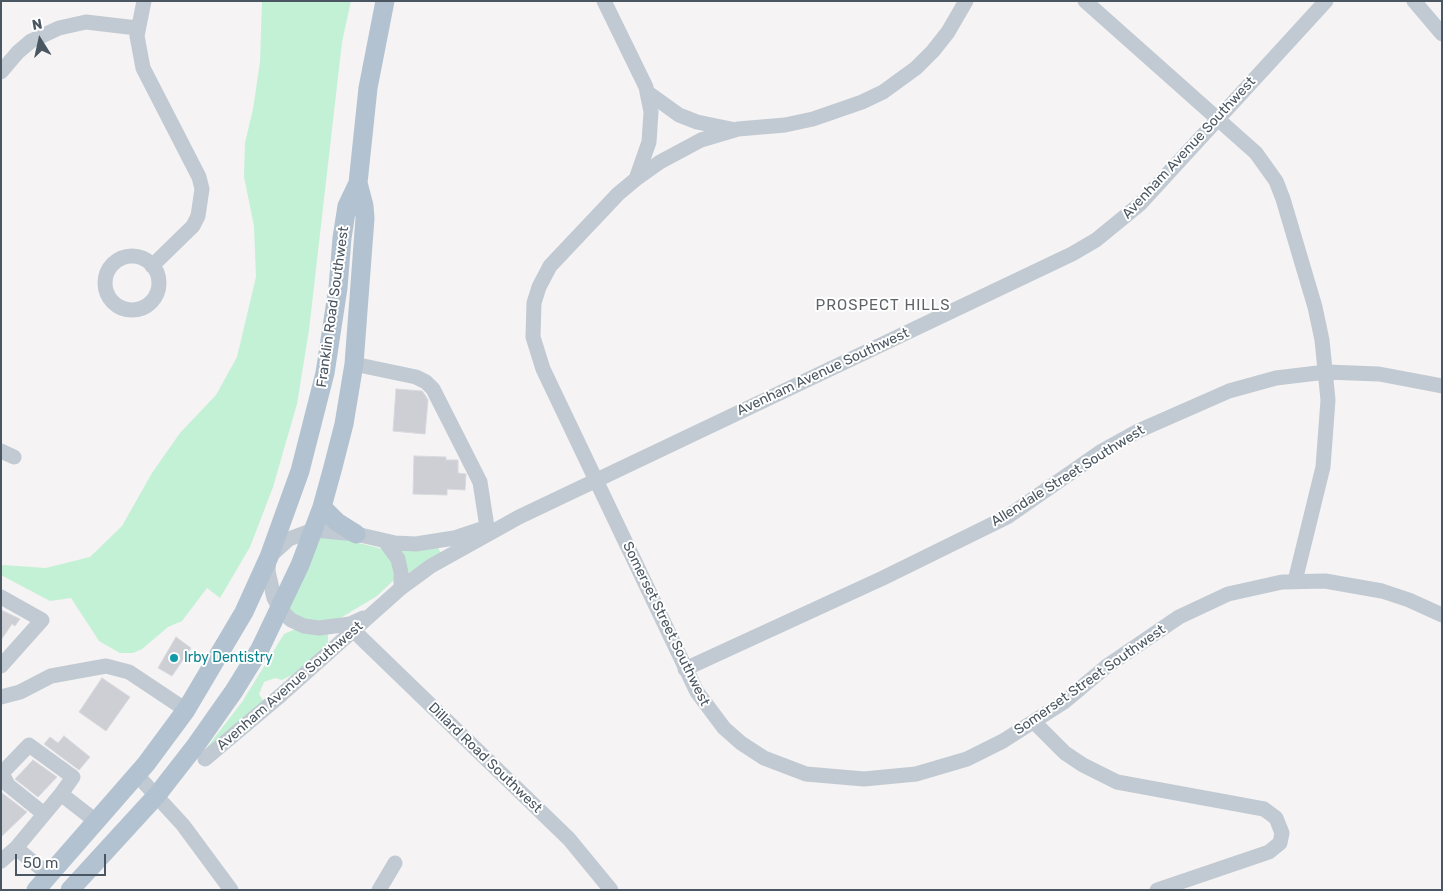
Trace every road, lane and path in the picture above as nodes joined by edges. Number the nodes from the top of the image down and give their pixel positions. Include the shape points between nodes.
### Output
1 (144, 1) edge
2 (385, 1) edge
3 (604, 1) edge
4 (966, 1) edge
5 (1085, 1) edge
6 (1326, 1) edge
7 (1414, 1) edge
8 (137, 28) junction
9 (1442, 34) edge
10 (1, 72) edge
11 (647, 92) junction
12 (1218, 119) junction
13 (738, 129) junction
14 (636, 179) junction
15 (358, 183) junction
16 (152, 266) dead end
17 (354, 364) junction
18 (1326, 372) junction
19 (1442, 386) edge
20 (596, 480) junction
21 (322, 507) junction
22 (519, 517) junction
23 (487, 527) junction
24 (313, 530) junction
25 (356, 534) junction
26 (385, 541) junction
27 (269, 557) junction
28 (1295, 581) junction
29 (401, 588) junction
30 (1, 597) edge
31 (280, 608) junction
32 (375, 612) junction
33 (1442, 615) edge
34 (354, 631) junction
35 (1, 666) edge
36 (685, 669) junction
37 (1, 697) edge
38 (186, 710) junction
39 (1034, 722) junction
40 (205, 760) dead end
41 (137, 775) junction
42 (4, 784) edge
43 (61, 794) junction
44 (157, 794) junction
45 (40, 818) junction
46 (96, 822) junction
47 (16, 848) junction
48 (1, 861) edge
49 (395, 863) dead end
50 (49, 876) junction
51 (36, 890) edge
52 (70, 890) edge
53 (231, 890) edge
54 (379, 890) edge
55 (611, 890) edge
56 (1157, 890) edge

1 - 8 street
2 - 15 main road, Franklin Road Southwest via 368,88
3 - 11 street
4 - 13 street via 933,51 883,92 813,119
5 - 12 street
6 - 12 street, Avenham Avenue Southwest
7 - 9 street
8 - 10 street via 86,22 59,28 31,41
8 - 16 street via 144,68 202,189 198,216 192,226
11 - 13 street via 662,105 697,122
11 - 14 street via 651,112 649,142
12 - 18 street via 1266,165 1284,199 1315,307
12 - 20 street, Avenham Avenue Southwest via 1140,204 1096,240 1072,254
13 - 14 street, Somerset Street Southwest via 689,146
14 - 20 street, Somerset Street Southwest via 550,266 534,303 533,337 537,354
15 - 17 main road, Franklin Road Southwest via 364,218
15 - 27 main road, Franklin Road Southwest via 347,206 330,343 314,423
17 - 21 main road, Franklin Road Southwest via 344,424
17 - 23 street via 416,377 433,389 480,482
18 - 19 street, Allendale Street Southwest via 1379,374
18 - 28 street via 1327,434 1323,467
18 - 36 street, Allendale Street Southwest via 1252,384 1175,413 1102,451 1007,516 883,578
20 - 22 street, Avenham Avenue Southwest
20 - 36 street, Somerset Street Southwest
21 - 24 main road, Franklin Road Southwest
21 - 25 main road
22 - 23 street, Avenham Avenue Southwest
22 - 29 street, Avenham Avenue Southwest via 431,566
23 - 26 street, Avenham Avenue Southwest via 437,542
24 - 25 street, Avenham Avenue Southwest
24 - 27 street, Avenham Avenue Southwest via 289,539
24 - 31 main road, Franklin Road Southwest
25 - 26 street, Avenham Avenue Southwest
26 - 29 street via 398,559
27 - 31 street, Avenham Avenue Southwest via 271,587
27 - 38 main road, Franklin Road Southwest via 244,612
28 - 33 street, Somerset Street Southwest via 1325,581 1382,591
28 - 39 street, Somerset Street Southwest via 1228,594 1179,617 1107,666
29 - 32 street, Avenham Avenue Southwest
30 - 35 street via 42,620
31 - 32 street, Avenham Avenue Southwest via 291,620 319,628 350,624
31 - 44 main road, Franklin Road Southwest via 234,691
32 - 34 street, Avenham Avenue Southwest
34 - 40 street, Avenham Avenue Southwest
34 - 55 street, Dillard Road Southwest via 569,839
36 - 39 street, Somerset Street Southwest via 710,711 742,743 764,758 806,774 864,779 916,774 967,759
37 - 38 street via 20,692 51,676 106,666 128,672
38 - 41 main road, Franklin Road Southwest
39 - 56 street via 1082,765 1117,782 1264,809 1276,818 1282,834 1280,844 1269,852
41 - 44 street
41 - 46 main road, Franklin Road Southwest
42 - 43 street via 2,773 29,745 73,777
42 - 45 street
43 - 45 street
43 - 46 street
44 - 52 main road, Franklin Road Southwest
44 - 53 street
45 - 47 street
46 - 50 main road, Franklin Road Southwest
47 - 48 street
47 - 50 street
49 - 54 street
50 - 51 main road, Franklin Road Southwest

